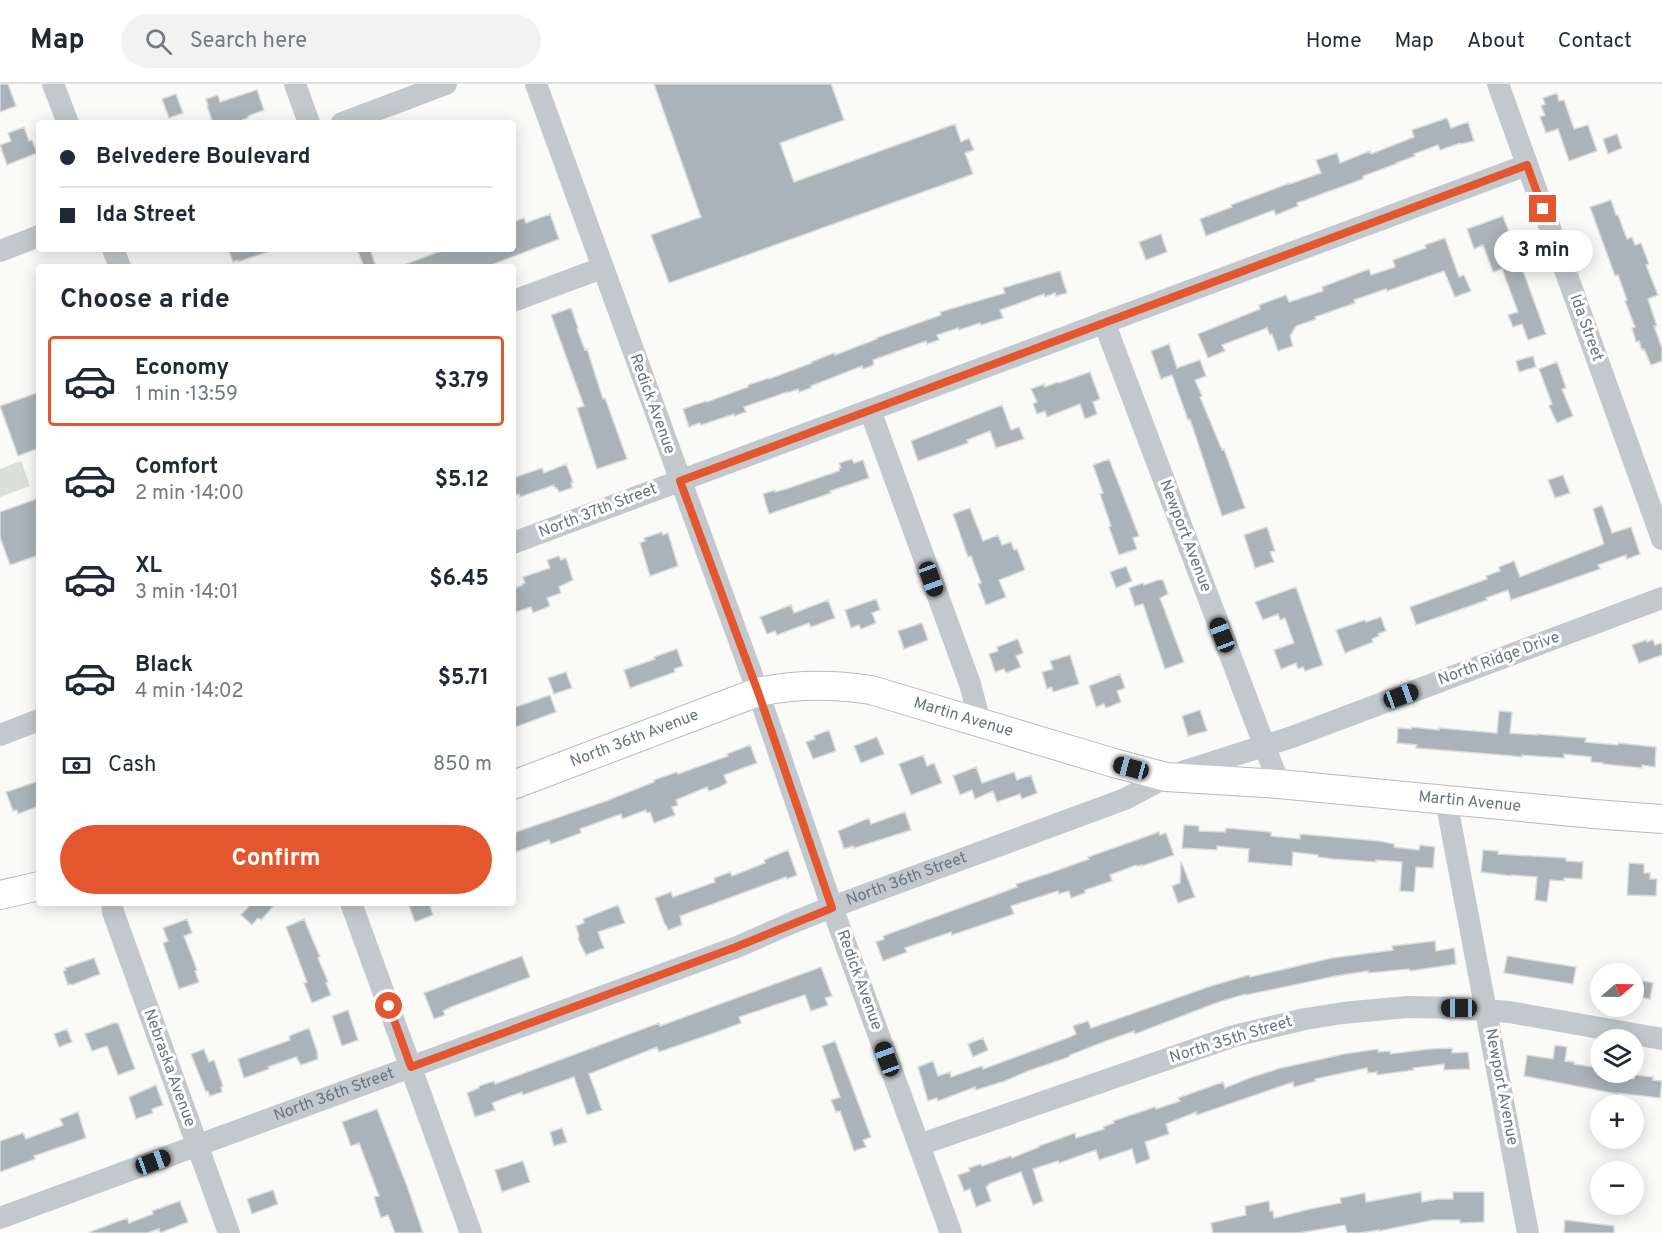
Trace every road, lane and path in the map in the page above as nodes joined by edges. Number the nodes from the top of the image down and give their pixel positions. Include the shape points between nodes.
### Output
1 (53, 84) edge
2 (295, 84) edge
3 (446, 84) edge
4 (536, 84) edge
5 (1498, 84) edge
6 (67, 120) edge
7 (308, 120) edge
8 (350, 120) edge
9 (1527, 165) junction
10 (36, 237) edge
11 (0, 250) edge
12 (602, 268) junction
13 (516, 300) edge
14 (1104, 322) junction
15 (870, 410) junction
16 (680, 481) junction
17 (1662, 539) edge
18 (516, 542) edge
19 (1662, 598) edge
20 (758, 692) junction
21 (36, 721) edge
22 (980, 722) junction
23 (0, 735) edge
24 (1264, 746) junction
25 (1166, 777) junction
26 (516, 783) edge
27 (1279, 784) junction
28 (1446, 800) junction
29 (1662, 819) edge
30 (36, 887) edge
31 (0, 895) edge
32 (112, 906) edge
33 (352, 906) edge
34 (832, 908) junction
35 (1486, 1010) junction
36 (1662, 1040) edge
37 (411, 1067) junction
38 (919, 1145) junction
39 (197, 1146) junction
40 (0, 1218) edge
41 (229, 1233) edge
42 (471, 1233) edge
43 (951, 1233) edge
44 (1528, 1233) edge

1 - 6 street
2 - 7 street
3 - 8 street
4 - 12 street, Redick Avenue
5 - 9 street, Ida Street
9 - 14 street, North 37th Street
9 - 17 street, Ida Street
10 - 11 street
12 - 13 street
12 - 16 street, Redick Avenue
14 - 15 street, North 37th Street
14 - 24 street, Newport Avenue
15 - 16 street, North 37th Street
15 - 22 street via 970,684
16 - 18 street, North 37th Street
16 - 20 street, Redick Avenue
19 - 24 street, North Ridge Drive
20 - 22 main road, Martin Avenue via 793,686 852,687
20 - 26 main road, North 36th Avenue
20 - 34 street, Redick Avenue
21 - 23 street
22 - 25 main road, Martin Avenue
24 - 25 street, North Ridge Drive
24 - 27 street, Newport Avenue
25 - 27 main road
25 - 34 street, North 36th Street via 1125,799
27 - 28 main road, Martin Avenue
28 - 29 main road, Martin Avenue
28 - 35 street, Newport Avenue
30 - 31 main road
32 - 39 street, Nebraska Avenue
33 - 37 street
34 - 37 street, North 36th Street
34 - 38 street, Redick Avenue
35 - 36 street, North 35th Street
35 - 38 street, North 35th Street via 1407,1007 1271,1026
35 - 44 street, Newport Avenue
37 - 39 street, North 36th Street
37 - 42 street
38 - 43 street, Redick Avenue
39 - 40 street, North 36th Street
39 - 41 street, Nebraska Avenue

